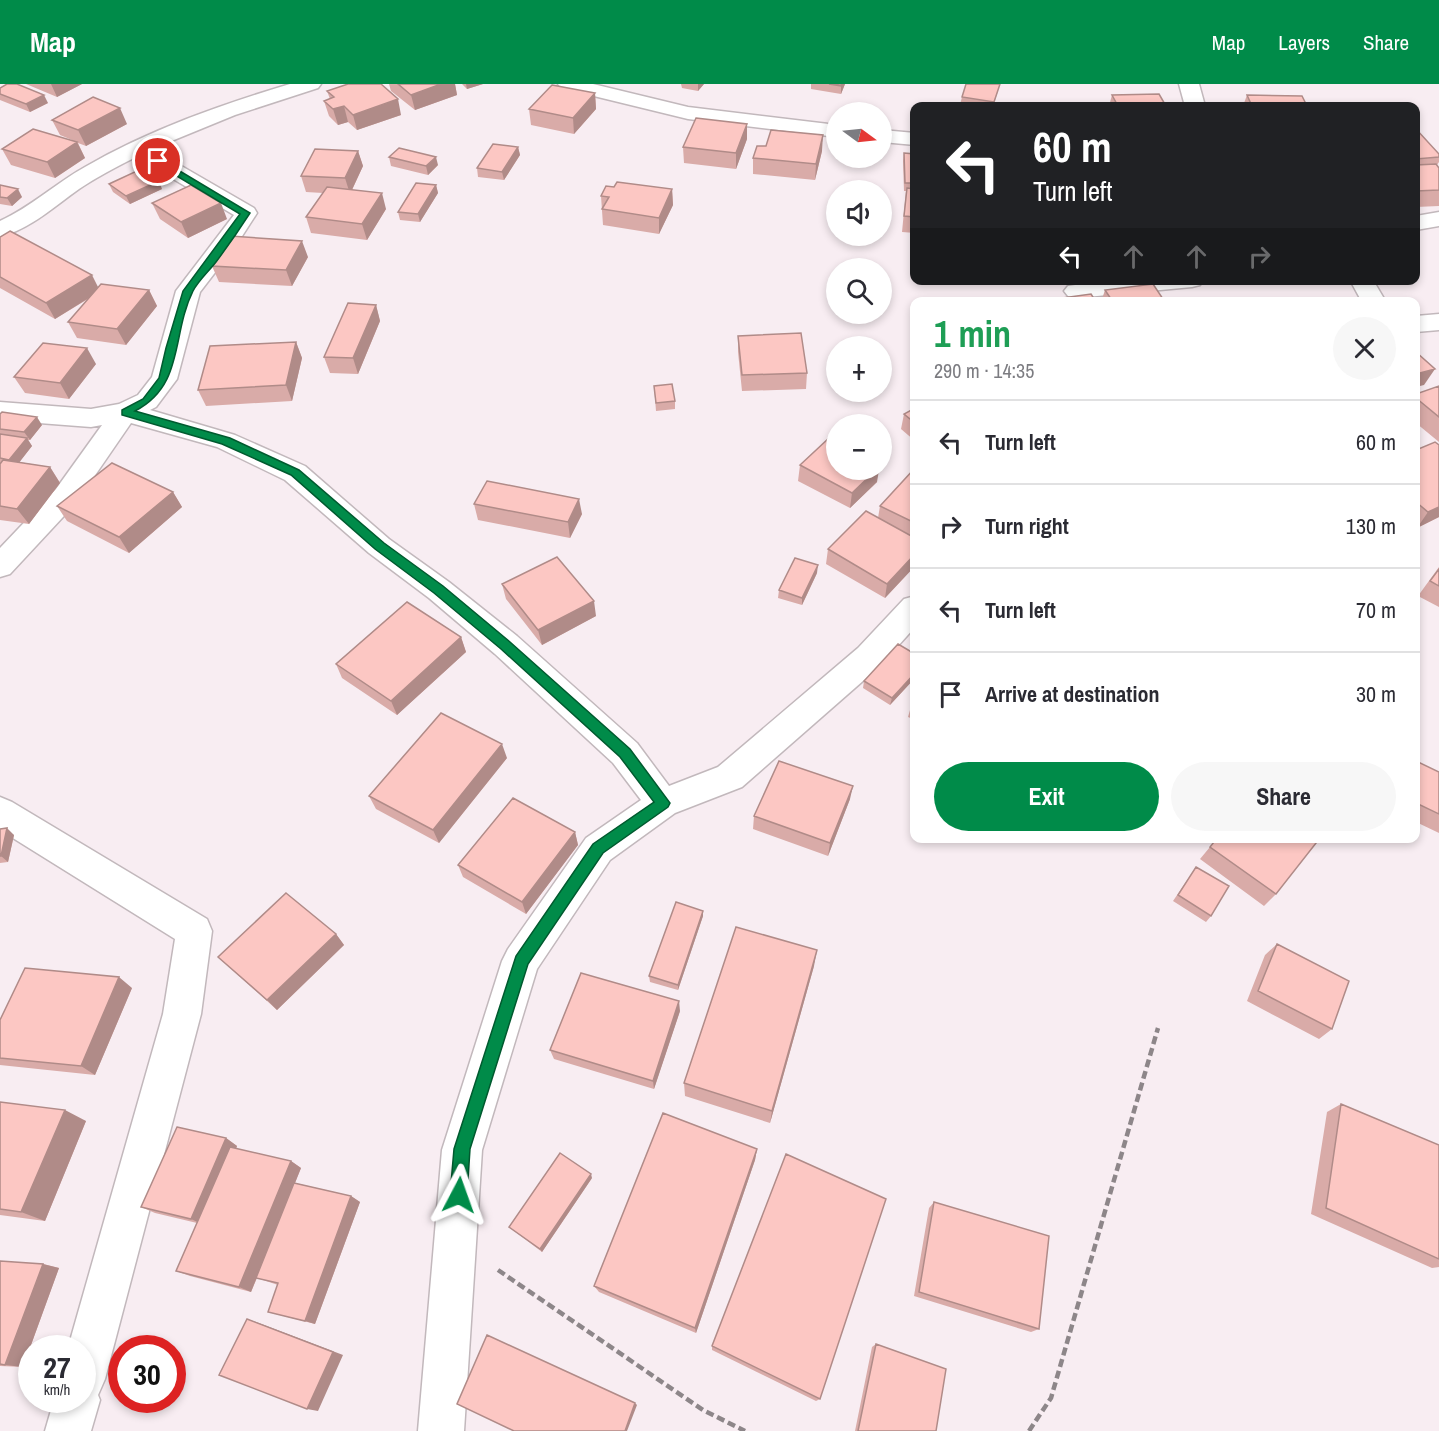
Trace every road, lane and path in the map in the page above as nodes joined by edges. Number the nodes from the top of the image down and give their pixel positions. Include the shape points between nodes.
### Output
1 (311, 84) edge
2 (568, 84) edge
3 (1189, 84) edge
4 (1194, 102) edge
5 (826, 129) edge
6 (892, 137) edge
7 (910, 139) edge
8 (137, 149) junction
9 (1439, 219) edge
10 (1420, 222) edge
11 (0, 230) edge
12 (1139, 285) edge
13 (1076, 291) dead end
14 (1439, 322) edge
15 (1420, 324) edge
16 (0, 411) edge
17 (125, 412) junction
18 (0, 566) edge
19 (910, 612) edge
20 (663, 803) junction
21 (0, 812) edge
22 (1158, 1028) dead end
23 (455, 1241) junction
24 (94, 1335) edge
25 (73, 1413) edge
26 (68, 1431) edge
27 (441, 1431) edge
28 (746, 1431) edge
29 (1029, 1431) edge

1 - 8 street via 242,105
2 - 5 street via 688,113
3 - 4 street
6 - 7 street
8 - 11 street via 92,172 22,220
8 - 17 street via 246,213 188,291 164,379 147,401
9 - 10 street
12 - 13 street
14 - 15 street
16 - 17 street via 91,418
17 - 18 street via 66,496
17 - 20 street via 226,441 295,473 379,546 514,653 625,753
19 - 20 street via 869,657 730,777
20 - 23 street via 598,849 521,961 462,1149
21 - 24 street via 194,931 182,1014
22 - 29 path via 1051,1398
23 - 27 street
23 - 28 path via 703,1410
25 - 26 street

